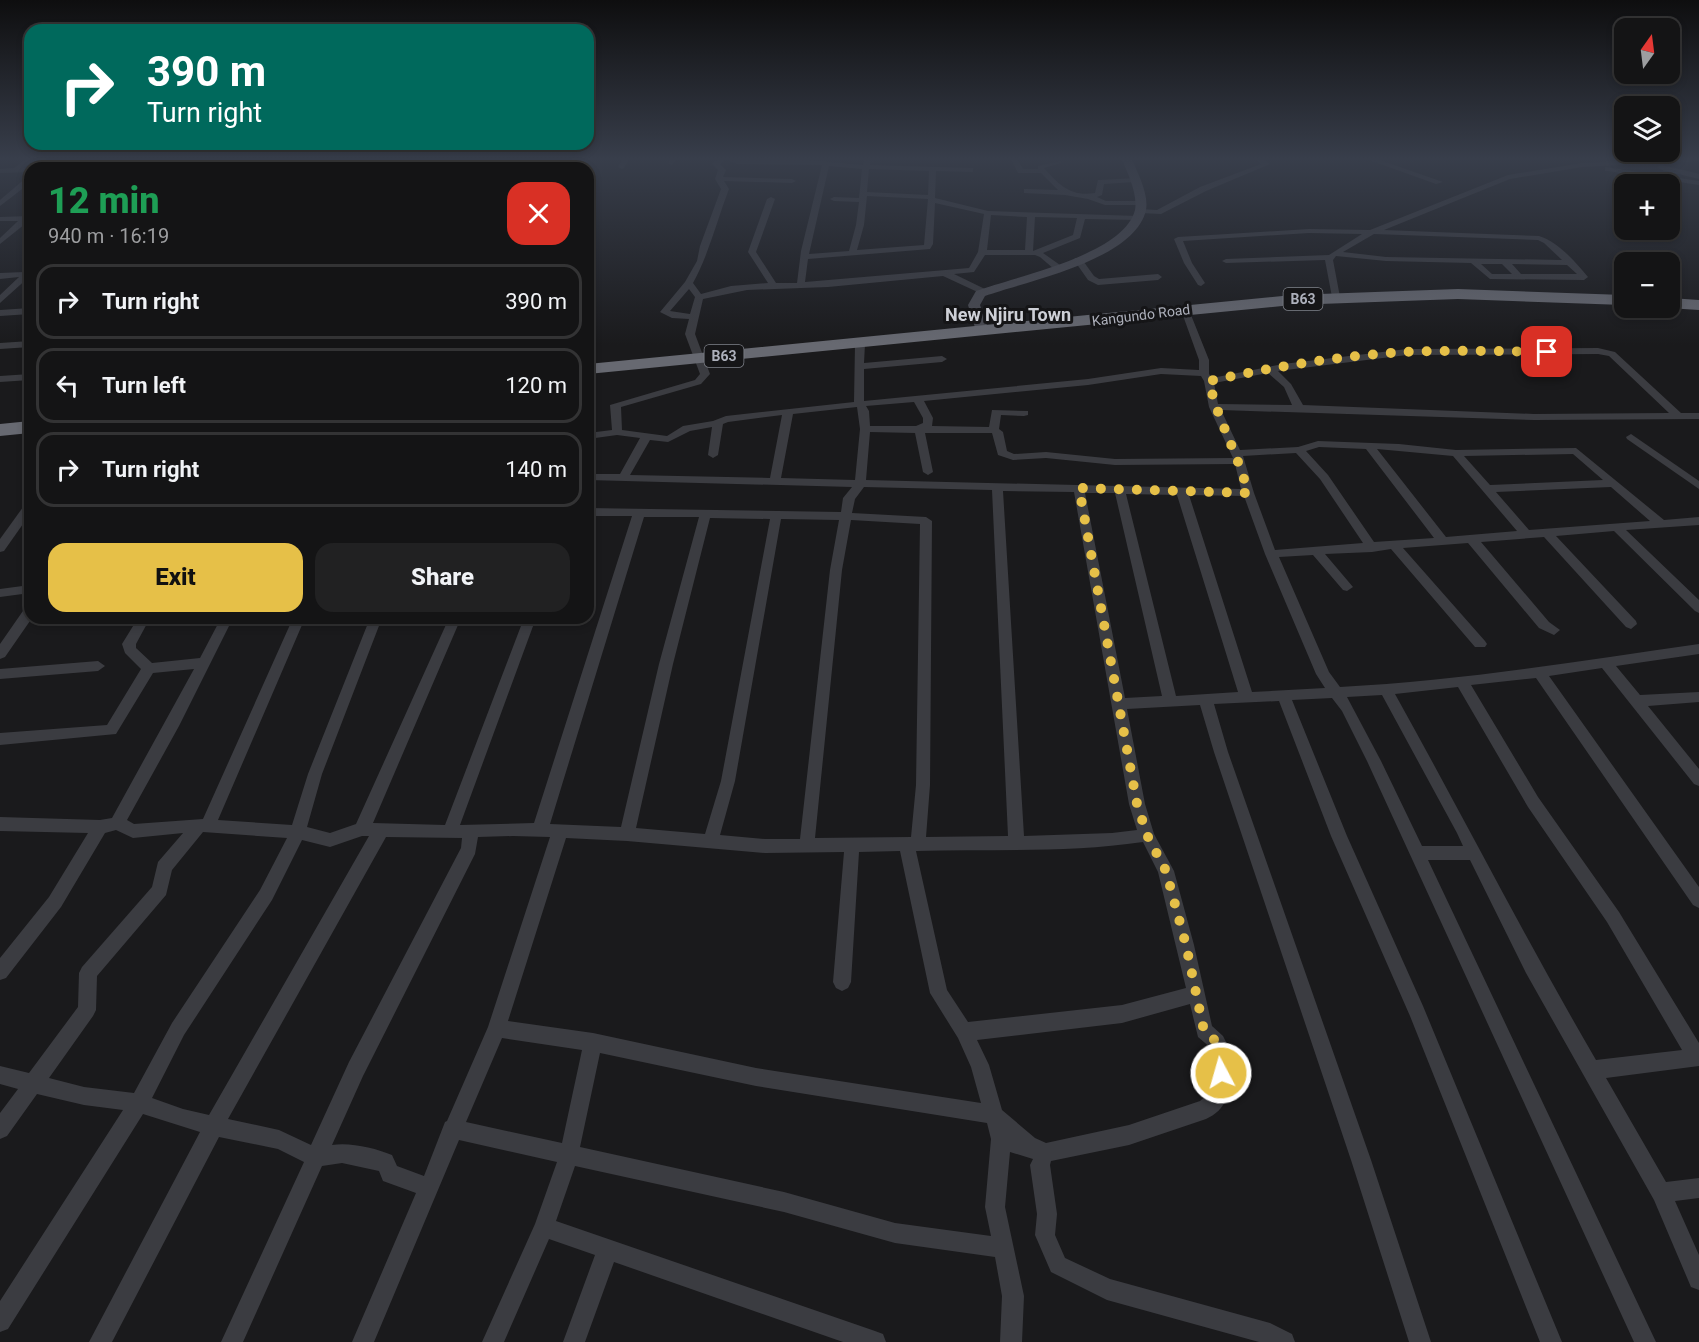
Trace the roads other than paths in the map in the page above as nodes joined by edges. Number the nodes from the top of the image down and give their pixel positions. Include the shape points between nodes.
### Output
1 (714, 220) edge
2 (764, 220) edge
3 (814, 220) edge
4 (860, 220) edge
5 (931, 220) edge
6 (987, 220) edge
7 (1031, 220) edge
8 (1081, 220) edge
9 (1135, 220) edge
10 (1403, 220) edge
11 (24, 221) edge
12 (1373, 232) junction
13 (0, 242) edge
14 (982, 252) junction
15 (1032, 252) junction
16 (852, 253) junction
17 (1332, 255) junction
18 (804, 257) junction
19 (1078, 260) junction
20 (1472, 260) junction
21 (1226, 261) dead end
22 (1504, 261) junction
23 (1572, 263) junction
24 (1057, 267) junction
25 (943, 272) junction
26 (24, 273) edge
27 (0, 276) edge
28 (24, 277) edge
29 (1158, 277) dead end
30 (1519, 277) junction
31 (689, 283) junction
32 (801, 283) junction
33 (1201, 283) dead end
34 (773, 285) junction
35 (24, 287) edge
36 (11, 288) junction
37 (984, 292) junction
38 (699, 297) junction
39 (1336, 297) junction
40 (0, 300) edge
41 (1614, 300) edge
42 (1680, 304) edge
43 (1699, 305) edge
44 (1185, 310) junction
45 (24, 311) edge
46 (0, 313) edge
47 (695, 316) junction
48 (982, 331) junction
49 (24, 344) edge
50 (860, 344) junction
51 (0, 346) edge
52 (701, 358) junction
53 (942, 359) dead end
54 (861, 366) junction
55 (594, 368) edge
56 (1272, 371) junction
57 (24, 377) edge
58 (1207, 378) junction
59 (0, 379) edge
60 (917, 398) junction
61 (859, 402) junction
62 (1214, 407) junction
63 (1299, 408) junction
64 (788, 411) junction
65 (1024, 413) dead end
66 (1678, 416) junction
67 (1699, 416) edge
68 (718, 424) junction
69 (24, 428) edge
70 (865, 429) junction
71 (919, 429) junction
72 (0, 430) edge
73 (994, 430) junction
74 (617, 432) junction
75 (594, 435) edge
76 (646, 436) junction
77 (1631, 437) dead end
78 (1369, 446) junction
79 (1299, 450) junction
80 (1455, 453) junction
81 (713, 455) dead end
82 (1237, 457) junction
83 (928, 472) dead end
84 (594, 477) edge
85 (623, 478) junction
86 (775, 481) junction
87 (1613, 483) junction
88 (860, 485) junction
89 (1699, 486) edge
90 (997, 487) junction
91 (1079, 488) junction
92 (1487, 489) junction
93 (1120, 490) junction
94 (1182, 492) junction
95 (1248, 493) junction
96 (594, 512) edge
97 (24, 514) edge
98 (639, 514) junction
99 (776, 515) junction
100 (705, 516) junction
101 (844, 516) junction
102 (1699, 521) edge
103 (1660, 523) junction
104 (1617, 528) junction
105 (1547, 533) junction
106 (1526, 534) junction
107 (1471, 538) junction
108 (1442, 540) junction
109 (1394, 545) junction
110 (0, 548) edge
111 (1372, 548) junction
112 (1316, 551) junction
113 (1271, 554) junction
114 (1347, 587) dead end
115 (24, 590) edge
116 (0, 593) edge
117 (1699, 608) edge
118 (24, 620) edge
119 (141, 624) edge
120 (223, 624) edge
121 (296, 624) edge
122 (374, 624) edge
123 (453, 624) edge
124 (528, 624) edge
125 (1631, 624) dead end
126 (1554, 630) dead end
127 (1480, 644) dead end
128 (1699, 649) edge
129 (0, 654) edge
130 (205, 663) junction
131 (1606, 663) junction
132 (98, 666) dead end
133 (149, 668) junction
134 (1539, 672) junction
135 (0, 674) edge
136 (1462, 681) junction
137 (1386, 690) junction
138 (1337, 693) junction
139 (1284, 697) junction
140 (1699, 697) edge
141 (1205, 698) junction
142 (1246, 698) junction
143 (1170, 700) junction
144 (1638, 701) junction
145 (1120, 704) junction
146 (0, 739) edge
147 (1697, 774) edge
148 (117, 823) junction
149 (0, 824) edge
150 (203, 826) junction
151 (100, 827) junction
152 (371, 830) junction
153 (471, 830) junction
154 (540, 830) junction
155 (560, 831) junction
156 (298, 832) junction
157 (450, 832) junction
158 (627, 834) junction
159 (1147, 835) junction
160 (711, 840) junction
161 (1016, 841) junction
162 (807, 844) junction
163 (913, 845) junction
164 (852, 846) junction
165 (1417, 853) junction
166 (1474, 853) junction
167 (1699, 900) edge
168 (0, 972) edge
169 (842, 982) dead end
170 (1196, 994) junction
171 (497, 1028) junction
172 (964, 1032) junction
173 (593, 1042) junction
174 (1698, 1057) edge
175 (1593, 1070) junction
176 (0, 1075) edge
177 (32, 1083) junction
178 (139, 1103) junction
179 (992, 1114) junction
180 (214, 1126) junction
181 (0, 1129) edge
182 (452, 1129) junction
183 (1001, 1139) junction
184 (1046, 1154) junction
185 (569, 1155) junction
186 (316, 1157) junction
187 (427, 1187) junction
188 (1699, 1188) edge
189 (1661, 1193) junction
190 (544, 1227) junction
191 (1002, 1248) junction
192 (608, 1249) junction
193 (1699, 1279) edge
194 (0, 1321) edge
195 (100, 1342) edge
196 (232, 1342) edge
197 (363, 1342) edge
198 (493, 1342) edge
199 (574, 1342) edge
200 (874, 1342) edge
201 (1011, 1342) edge
202 (1284, 1342) edge
203 (1420, 1342) edge
204 (1551, 1342) edge
205 (1645, 1342) edge

1 - 31 street via 701,261
2 - 34 street via 752,252
3 - 18 street
4 - 16 street
5 - 16 street via 927,247
6 - 14 street
7 - 15 street
8 - 15 street via 1077,236
9 - 19 main road via 1131,231 1119,240
10 - 12 street
11 - 13 street
12 - 17 street
12 - 23 street via 1539,238
12 - 33 street via 1309,231 1178,239
14 - 15 street
14 - 25 street via 973,269
15 - 24 street via 1043,255
16 - 18 street
17 - 20 street
17 - 21 street
17 - 39 street via 1329,270
18 - 32 street
19 - 24 main road
19 - 29 street via 1098,282
20 - 22 street
20 - 30 street via 1490,276
22 - 23 street
22 - 30 street
23 - 30 street via 1584,277
24 - 37 main road
25 - 32 street
25 - 37 street
26 - 27 street
28 - 36 street
31 - 38 street
31 - 47 street via 664,312
32 - 34 street
34 - 38 street
35 - 36 street
36 - 40 street
37 - 48 main road via 977,296 974,305
38 - 47 street
39 - 41 highway, Kangundo Road / B63 via 1458,294
39 - 44 highway, Kangundo Road / B63
42 - 43 highway
44 - 48 highway, Kangundo Road / B63
44 - 58 street
45 - 46 street
47 - 52 street via 690,334
48 - 50 highway, Kangundo Road / B63
49 - 51 street
50 - 52 highway, Kangundo Road / B63
50 - 54 street
52 - 55 highway, Kangundo Road / B63
52 - 74 street via 705,374 698,382 614,407
53 - 54 street
54 - 61 street
56 - 58 street
56 - 63 street via 1288,386
56 - 66 street via 1283,366 1407,352 1606,352
57 - 59 street
58 - 60 street via 1192,370
58 - 62 street
60 - 61 street
60 - 71 street via 928,420 928,425
61 - 64 street
61 - 70 street
62 - 63 street
62 - 82 street
63 - 66 street via 1534,417
64 - 68 street via 726,419
64 - 86 street
65 - 73 street via 996,408
66 - 67 street
68 - 76 street via 681,431 674,438
68 - 81 street
69 - 72 highway
70 - 71 street
70 - 88 street
71 - 73 street
71 - 83 street
73 - 82 street via 998,432 1002,453 1012,457 1046,455 1115,462
74 - 75 street
74 - 76 street
76 - 85 street
77 - 89 street
78 - 79 street via 1318,444
78 - 80 street
78 - 108 street
79 - 82 street
79 - 111 street via 1324,477
80 - 87 street via 1576,451
80 - 92 street
82 - 95 street
84 - 85 street
85 - 86 street
86 - 88 street
87 - 92 street
87 - 103 street
88 - 90 street
88 - 101 street via 849,498
90 - 91 street
90 - 161 street
91 - 93 street
91 - 145 street
92 - 106 street
93 - 94 street
93 - 143 street
94 - 95 street
94 - 142 street
95 - 113 street
96 - 98 street
97 - 110 street
98 - 100 street
98 - 154 street
99 - 100 street
99 - 101 street
99 - 160 street via 728,781
100 - 158 street
101 - 162 street
101 - 163 street via 922,519 928,523 923,785
102 - 103 street
103 - 104 street
104 - 105 street
104 - 117 street
105 - 106 street
105 - 125 street
106 - 107 street
107 - 108 street
107 - 126 street via 1544,625
108 - 109 street
109 - 111 street
109 - 127 street
111 - 112 street
112 - 113 street
112 - 114 street
113 - 138 street via 1323,674
115 - 116 street
118 - 129 street
119 - 133 street via 129,644 130,650
120 - 130 street
121 - 150 street
122 - 156 street via 315,774
123 - 152 street
124 - 157 street
128 - 131 street
130 - 133 street
130 - 148 street
131 - 134 street
131 - 144 street
132 - 135 street
133 - 146 street via 111,730
134 - 136 street
134 - 167 street
136 - 137 street
136 - 174 street via 1533,802 1613,917
137 - 138 street
137 - 166 street
138 - 139 street
138 - 165 street
139 - 142 street
139 - 204 street
140 - 144 street
141 - 142 street
141 - 143 street
141 - 203 street
143 - 145 street
144 - 147 street
145 - 159 street via 1137,804
148 - 150 street via 133,831
148 - 151 street
149 - 151 street
150 - 156 street
150 - 177 street via 164,867 160,890 88,973 87,1010
151 - 168 street via 55,902
152 - 156 street via 330,840
152 - 157 street
152 - 180 street
153 - 154 street
153 - 157 street
153 - 186 street via 469,849 356,1069
154 - 155 street
155 - 158 street
155 - 171 street
156 - 178 street via 266,895 178,1029
158 - 160 street
159 - 161 street via 1100,841
159 - 170 street via 1166,871
160 - 162 street via 765,846
161 - 163 street
162 - 164 street
163 - 164 street
163 - 172 street via 939,993
164 - 169 street
165 - 166 street
165 - 205 street
166 - 175 street via 1507,920
170 - 172 street via 1122,1014
170 - 184 street via 1204,1031 1217,1042 1222,1054 1216,1099 1206,1109 1129,1135
171 - 173 street
171 - 182 street
172 - 179 street via 980,1065
173 - 179 street via 756,1077
173 - 185 street
174 - 175 street
175 - 189 street
176 - 177 street
177 - 178 street via 84,1096
177 - 181 street
178 - 180 street
178 - 194 street
179 - 183 street
179 - 184 street via 1028,1145
180 - 186 street via 279,1140
180 - 195 street
182 - 185 street
182 - 187 street
183 - 184 street
183 - 191 street via 994,1207
184 - 202 street via 1040,1165 1047,1214 1045,1236 1058,1265 1107,1289 1270,1334
185 - 190 street
185 - 191 street via 784,1202 895,1233
186 - 187 street via 342,1153 384,1162 390,1174
186 - 196 street
187 - 197 street
188 - 189 street
189 - 193 street
190 - 192 street
190 - 198 street
191 - 201 street via 1013,1296
192 - 199 street
192 - 200 street

